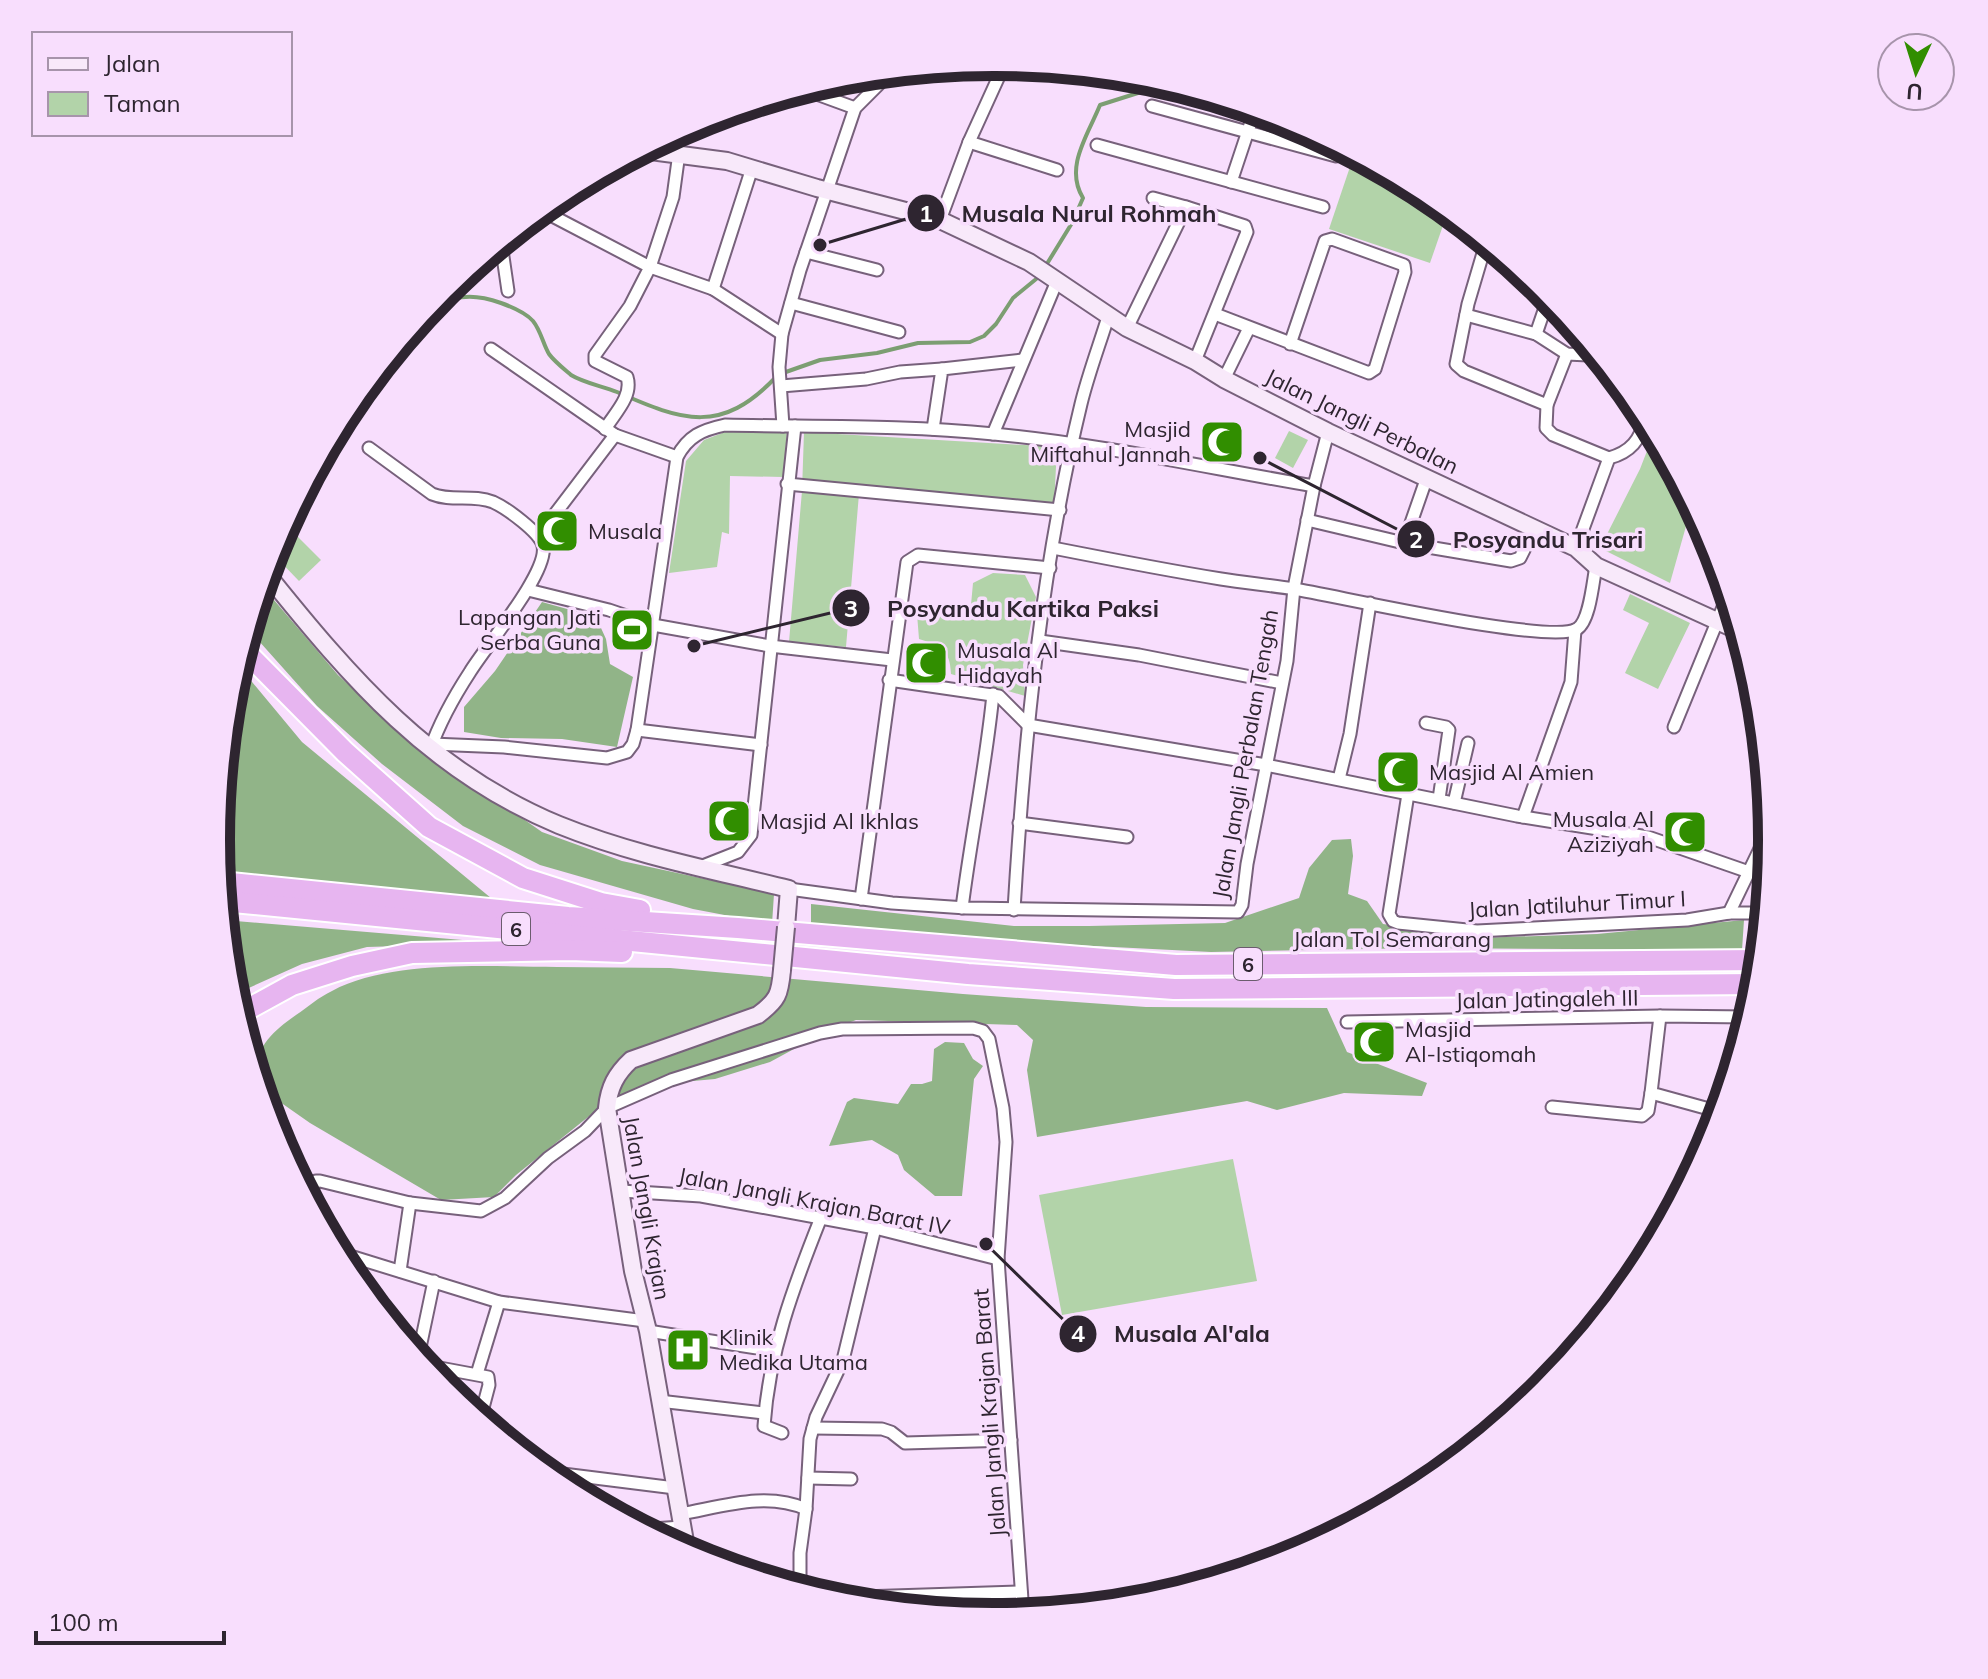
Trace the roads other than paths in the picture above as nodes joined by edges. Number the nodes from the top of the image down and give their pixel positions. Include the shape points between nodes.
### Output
1 (999, 76) edge
2 (876, 86) edge
3 (822, 96) edge
4 (1152, 106) dead end
5 (855, 108) junction
6 (1252, 122) edge
7 (1249, 131) junction
8 (969, 142) junction
9 (1097, 145) dead end
10 (663, 152) edge
11 (679, 153) junction
12 (1331, 155) edge
13 (752, 168) junction
14 (1057, 170) dead end
15 (1231, 182) junction
16 (828, 191) junction
17 (1153, 198) dead end
18 (1186, 207) junction
19 (1323, 207) dead end
20 (554, 217) edge
21 (940, 220) junction
22 (806, 252) junction
23 (1483, 254) edge
24 (503, 255) edge
25 (650, 267) junction
26 (877, 270) dead end
27 (1047, 274) junction
28 (713, 289) junction
29 (508, 291) dead end
30 (791, 303) junction
31 (1544, 311) edge
32 (1215, 314) junction
33 (1466, 315) junction
34 (1108, 317) junction
35 (1127, 328) junction
36 (1249, 328) junction
37 (899, 332) dead end
38 (782, 334) junction
39 (1536, 334) junction
40 (1290, 344) junction
41 (491, 349) dead end
42 (1567, 354) junction
43 (1583, 355) edge
44 (1022, 360) junction
45 (1195, 361) junction
46 (942, 369) junction
47 (780, 377) junction
48 (1224, 379) junction
49 (1547, 405) junction
50 (789, 426) junction
51 (933, 429) junction
52 (610, 432) junction
53 (1328, 432) junction
54 (1639, 432) edge
55 (993, 434) junction
56 (1072, 444) junction
57 (369, 448) dead end
58 (677, 457) junction
59 (1609, 458) junction
60 (1427, 477) junction
61 (787, 484) junction
62 (1314, 486) junction
63 (1060, 510) junction
64 (1307, 520) junction
65 (1535, 528) junction
66 (539, 535) junction
67 (1404, 543) junction
68 (1053, 548) junction
69 (1576, 548) junction
70 (1596, 566) junction
71 (1050, 568) junction
72 (275, 584) edge
73 (1294, 588) junction
74 (528, 590) junction
75 (1370, 603) junction
76 (1722, 610) edge
77 (1717, 622) junction
78 (653, 625) junction
79 (1726, 626) edge
80 (1575, 630) junction
81 (1040, 641) junction
82 (770, 646) junction
83 (253, 659) edge
84 (892, 660) junction
85 (889, 680) junction
86 (1282, 683) junction
87 (993, 694) junction
88 (1426, 723) dead end
89 (1028, 725) junction
90 (1674, 727) dead end
91 (637, 730) junction
92 (1468, 743) dead end
93 (761, 745) junction
94 (431, 747) junction
95 (1266, 765) junction
96 (1339, 779) junction
97 (1408, 794) junction
98 (1439, 799) junction
99 (1454, 803) junction
100 (1523, 817) junction
101 (1019, 823) junction
102 (1127, 837) dead end
103 (1757, 854) edge
104 (700, 867) junction
105 (1749, 872) junction
106 (232, 883) edge
107 (789, 889) junction
108 (861, 899) junction
109 (233, 902) edge
110 (962, 908) junction
111 (1014, 910) junction
112 (1729, 913) junction
113 (1754, 913) edge
114 (738, 928) junction
115 (810, 958) junction
116 (1748, 960) edge
117 (1744, 984) edge
118 (250, 1008) edge
119 (1660, 1016) junction
120 (1736, 1017) edge
121 (1347, 1022) dead end
122 (1651, 1093) junction
123 (1552, 1107) dead end
124 (607, 1108) junction
125 (1708, 1109) edge
126 (314, 1186) edge
127 (621, 1191) junction
128 (410, 1203) junction
129 (820, 1220) junction
130 (875, 1228) junction
131 (355, 1257) edge
132 (998, 1259) junction
133 (400, 1271) junction
134 (434, 1281) junction
135 (499, 1302) junction
136 (646, 1326) junction
137 (421, 1344) edge
138 (775, 1351) junction
139 (444, 1368) edge
140 (477, 1374) junction
141 (659, 1401) junction
142 (483, 1406) edge
143 (764, 1413) junction
144 (813, 1428) junction
145 (782, 1433) dead end
146 (1011, 1440) junction
147 (572, 1475) edge
148 (808, 1478) junction
149 (851, 1479) dead end
150 (675, 1488) junction
151 (806, 1509) junction
152 (681, 1520) junction
153 (661, 1526) edge
154 (684, 1537) edge
155 (800, 1578) edge
156 (1021, 1592) junction
157 (900, 1597) edge
158 (1022, 1602) edge

1 - 8 street
2 - 5 street
3 - 5 street
4 - 7 street
5 - 16 street
6 - 7 street
7 - 12 street
7 - 15 street
8 - 14 street
8 - 21 street
9 - 15 street
10 - 11 street, Jalan Jangli Perbalan
11 - 13 street, Jalan Jangli Perbalan
11 - 25 street via 673,197
13 - 16 street, Jalan Jangli Perbalan
13 - 28 street
15 - 19 street
16 - 21 street, Jalan Jangli Perbalan
16 - 22 street
17 - 18 street
18 - 32 street via 1246,228
18 - 35 street
20 - 25 street
21 - 27 street, Jalan Jangli Perbalan
22 - 26 street
22 - 30 street
23 - 33 street
24 - 29 street
25 - 28 street
25 - 52 street via 595,355 602,366 627,377 630,390
27 - 34 street, Jalan Jangli Perbalan
27 - 44 street
28 - 38 street
30 - 37 street
30 - 38 street
31 - 39 street
32 - 36 street
32 - 45 street
33 - 39 street
33 - 49 street via 1456,359 1459,368
34 - 35 street, Jalan Jangli Perbalan
34 - 56 street
35 - 45 street, Jalan Jangli Perbalan
36 - 40 street
36 - 48 street
38 - 47 street
39 - 42 street
40 - 40 street via 1372,372 1404,265 1325,241
41 - 52 street
42 - 43 street
42 - 49 street
44 - 46 street
44 - 55 street
45 - 48 street, Jalan Jangli Perbalan
46 - 47 street via 866,379
46 - 51 street
47 - 50 street
48 - 53 street, Jalan Jangli Perbalan
49 - 59 street via 1549,432
50 - 51 street
50 - 58 street via 706,429 693,435
50 - 61 street
51 - 55 street
52 - 58 street
52 - 66 street
53 - 60 street, Jalan Jangli Perbalan
53 - 62 street, Jalan Jangli Perbalan Tengah
54 - 59 street via 1633,446
55 - 56 street
56 - 62 street
56 - 63 street
57 - 66 street via 432,494 490,501
58 - 78 street
59 - 69 street
60 - 65 street, Jalan Jangli Perbalan
60 - 67 street
61 - 63 street
61 - 82 street
62 - 64 street, Jalan Jangli Perbalan Tengah
63 - 68 street
64 - 67 street
64 - 73 street, Jalan Jangli Perbalan Tengah
65 - 67 street via 1514,561
65 - 69 street, Jalan Jangli Perbalan
66 - 74 street via 544,554
68 - 71 street
68 - 73 street
69 - 70 street, Jalan Jangli Perbalan
70 - 77 street, Jalan Jangli Perbalan
70 - 80 street via 1586,616
71 - 81 street
71 - 84 street via 909,558
72 - 94 street via 367,692
73 - 75 street
73 - 86 street, Jalan Jangli Perbalan Tengah
74 - 78 street
74 - 94 street via 468,675
75 - 80 street via 1498,626
75 - 96 street
76 - 77 street
77 - 79 street, Jalan Jangli Perbalan
77 - 90 street
78 - 82 street
78 - 91 street
80 - 100 street via 1571,682
81 - 86 street
81 - 89 street
82 - 84 street
82 - 93 street
83 - 114 highway, 6 via 429,827 523,878 601,903
84 - 85 street
85 - 87 street
85 - 108 street
86 - 95 street, Jalan Jangli Perbalan Tengah
87 - 89 street
87 - 110 street
88 - 98 street via 1449,730
89 - 95 street
89 - 101 street
91 - 93 street
91 - 94 street via 627,752 607,758 504,747
92 - 99 street
93 - 104 street via 748,842 738,852
94 - 104 street via 527,811 629,849
95 - 96 street
95 - 111 street, Jalan Jangli Perbalan Tengah via 1238,912
96 - 97 street
97 - 98 street
97 - 112 street, Jalan Jatiluhur Timur I via 1389,909 1390,918 1398,923 1477,931
98 - 99 street
99 - 100 street
100 - 105 street via 1648,837
101 - 102 street
101 - 111 street
103 - 105 street
104 - 107 street
105 - 112 street
106 - 114 highway, 6 via 568,917
107 - 108 street
107 - 124 street, Jalan Jangli Krajan, bridge via 778,997 758,1015 631,1060 614,1080
108 - 110 street
109 - 115 highway, 6
110 - 111 street
112 - 113 street
114 - 116 highway, Jalan Tol Semarang / 6 via 1176,965
115 - 117 highway, 6 via 1174,989
115 - 118 highway, 6 via 570,950 412,953 292,985
119 - 120 street, Jalan Jatingaleh III
119 - 121 street, Jalan Jatingaleh III
119 - 122 street
122 - 123 street via 1642,1116
122 - 125 street
124 - 127 street, Jalan Jangli Krajan
124 - 128 street via 494,1205 466,1211
124 - 132 street, Jalan Jangli Krajan Barat via 671,1080 820,1033 983,1031 989,1039 1006,1142
126 - 128 street via 320,1181
127 - 129 street, Jalan Jangli Krajan Barat IV via 701,1196
127 - 136 street, Jalan Jangli Krajan
128 - 133 street
129 - 130 street, Jalan Jangli Krajan Barat IV
129 - 138 street via 786,1306
130 - 132 street, Jalan Jangli Krajan Barat IV
130 - 144 street via 843,1360
131 - 133 street
132 - 146 street, Jalan Jangli Krajan Barat
133 - 134 street
134 - 135 street
134 - 137 street
135 - 136 street
135 - 140 street
136 - 138 street
136 - 141 street, Jalan Jangli Krajan
138 - 143 street
139 - 140 street
140 - 142 street via 489,1380
141 - 143 street
141 - 150 street, Jalan Jangli Krajan
143 - 145 street via 765,1429
144 - 146 street via 882,1429 905,1443
144 - 148 street
146 - 156 street, Jalan Jangli Krajan Barat
147 - 150 street
148 - 149 street
148 - 151 street
150 - 152 street, Jalan Jangli Krajan
151 - 152 street via 762,1499
151 - 155 street
152 - 153 street
152 - 154 street, Jalan Jangli Krajan
156 - 157 street
156 - 158 street, Jalan Jangli Krajan Barat

